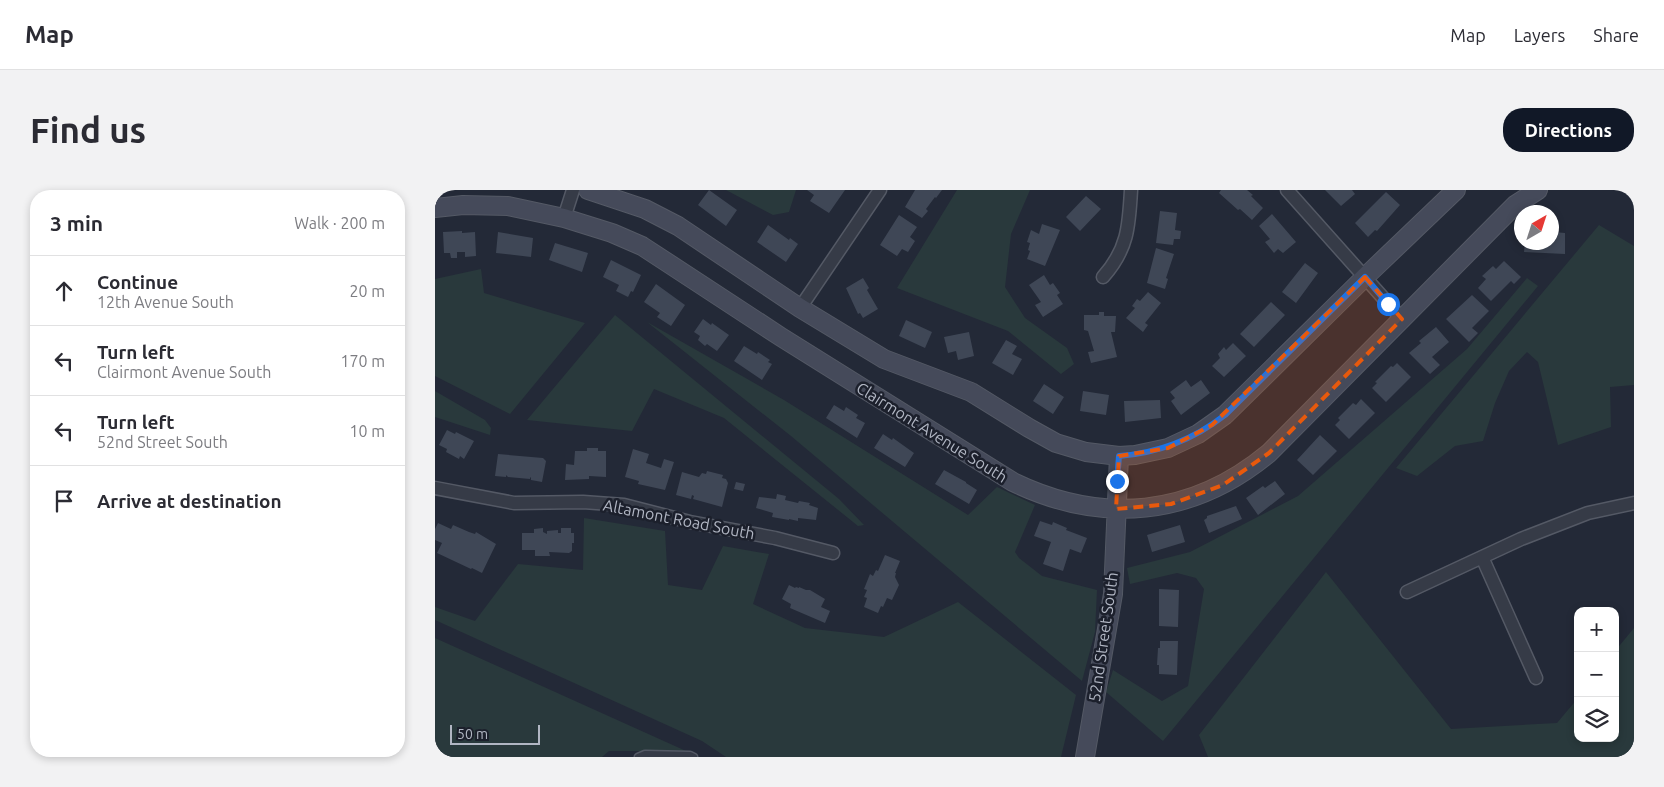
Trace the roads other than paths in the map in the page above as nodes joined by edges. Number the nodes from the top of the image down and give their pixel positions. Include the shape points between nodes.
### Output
1 (573, 190) edge
2 (588, 190) edge
3 (880, 190) edge
4 (1131, 190) edge
5 (1287, 190) edge
6 (1456, 190) edge
7 (1538, 190) edge
8 (435, 208) edge
9 (564, 218) junction
10 (1103, 277) dead end
11 (1365, 277) junction
12 (801, 308) junction
13 (1402, 319) junction
14 (1119, 456) junction
15 (435, 488) edge
16 (1634, 503) edge
17 (1117, 509) junction
18 (833, 553) dead end
19 (1482, 557) junction
20 (1407, 592) dead end
21 (1536, 678) dead end
22 (638, 757) edge
23 (694, 757) edge
24 (1085, 757) edge

1 - 9 street
2 - 12 street via 662,217
3 - 12 street
4 - 10 street via 1127,238
5 - 11 street
6 - 11 street
7 - 13 street, Clairmont Avenue South via 1515,205
8 - 9 street, Clairmont Avenue South via 508,206
9 - 17 street, Clairmont Avenue South via 612,233 649,250 1013,482 1065,502
11 - 13 street
11 - 14 street via 1212,425 1168,448
12 - 14 street via 873,353 971,392 1042,436 1086,452
13 - 17 street, Clairmont Avenue South via 1269,453 1239,476 1179,502
14 - 17 street, 52nd Street South
15 - 18 street, Altamont Road South via 509,503 624,505
16 - 19 street via 1588,513
17 - 24 street, 52nd Street South via 1113,594
19 - 20 street
19 - 21 street
22 - 23 lane via 645,754

